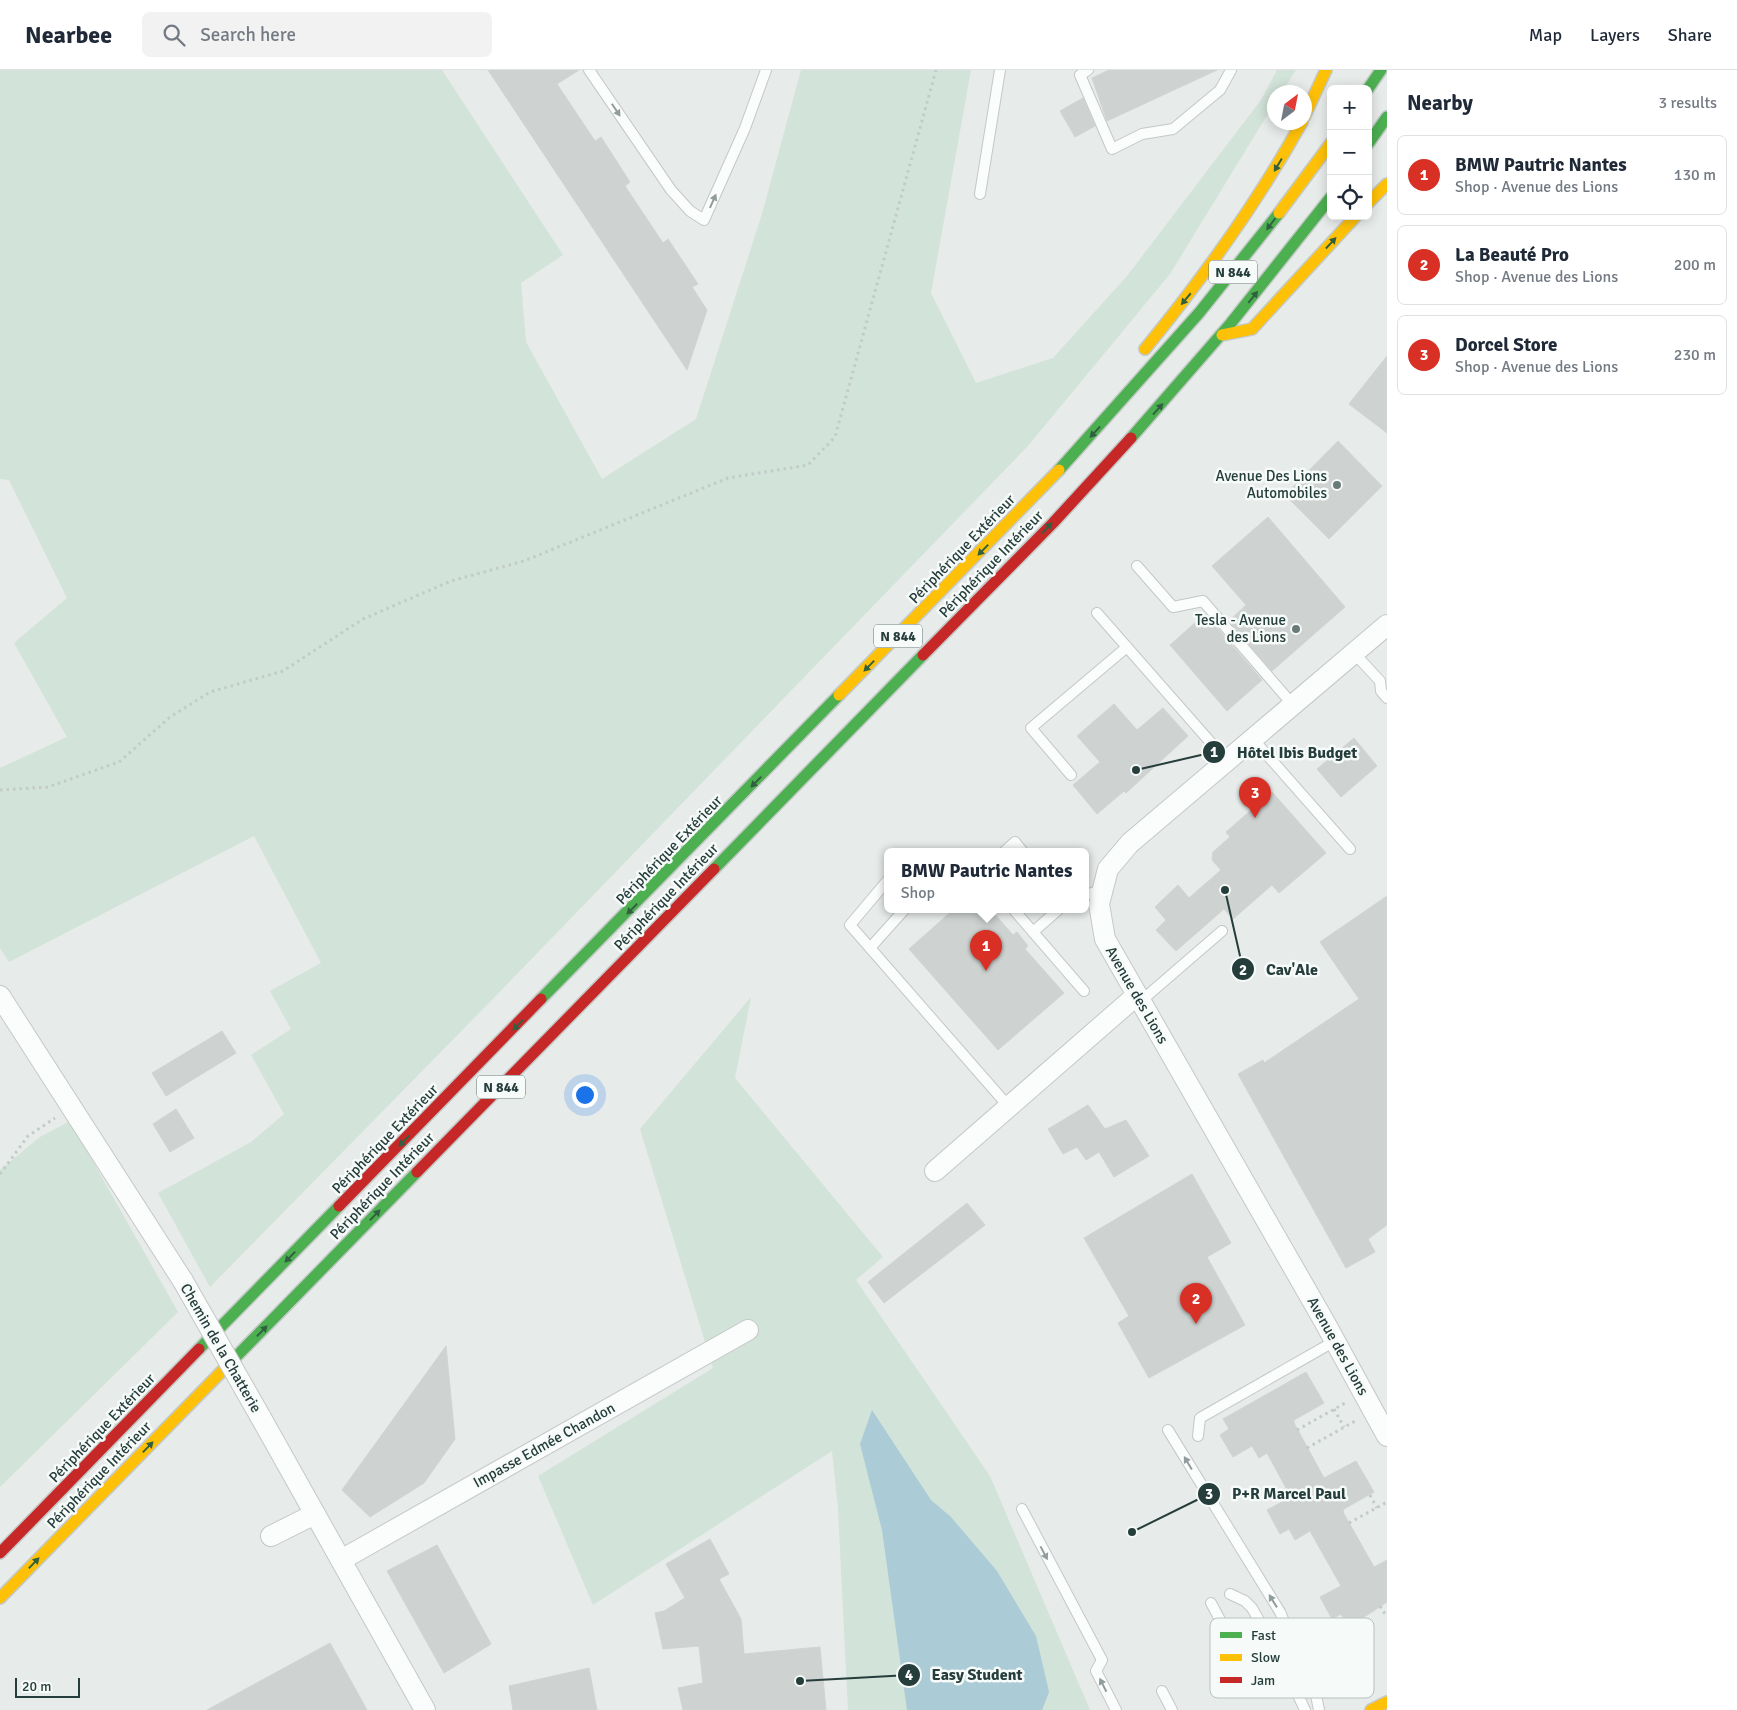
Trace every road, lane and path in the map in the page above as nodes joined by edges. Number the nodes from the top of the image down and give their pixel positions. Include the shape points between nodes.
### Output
1 (589, 70) edge
2 (766, 70) edge
3 (936, 70) edge
4 (1000, 70) edge
5 (1088, 70) edge
6 (1231, 70) edge
7 (1326, 70) edge
8 (1381, 70) edge
9 (1371, 85) edge
10 (1312, 100) edge
11 (1387, 117) edge
12 (1297, 130) edge
13 (1372, 138) edge
14 (1327, 147) edge
15 (1387, 184) edge
16 (980, 194) dead end
17 (1372, 199) edge
18 (1327, 201) edge
19 (1352, 220) edge
20 (1222, 335) junction
21 (1137, 358) dead end
22 (1130, 373) dead end
23 (1128, 396) junction
24 (1136, 566) dead end
25 (1097, 613) dead end
26 (1387, 625) edge
27 (1127, 648) junction
28 (1354, 653) junction
29 (1383, 678) edge
30 (1387, 698) edge
31 (1293, 705) junction
32 (1253, 739) junction
33 (1227, 761) junction
34 (1071, 775) dead end
35 (0, 790) edge
36 (1008, 848) edge
37 (1020, 848) edge
38 (1350, 849) dead end
39 (884, 885) edge
40 (1094, 893) edge
41 (901, 913) edge
42 (1017, 913) edge
43 (1055, 913) edge
44 (1222, 930) dead end
45 (1033, 932) junction
46 (870, 948) junction
47 (1084, 991) dead end
48 (0, 996) edge
49 (1139, 998) junction
50 (72, 1107) junction
51 (1009, 1107) junction
52 (935, 1171) dead end
53 (0, 1174) edge
54 (748, 1330) dead end
55 (1335, 1341) junction
56 (1363, 1392) junction
57 (1334, 1409) junction
58 (1374, 1411) junction
59 (1344, 1427) junction
60 (1168, 1430) dead end
61 (1297, 1430) dead end
62 (1198, 1436) dead end
63 (1387, 1436) edge
64 (1307, 1448) dead end
65 (1370, 1495) dead end
66 (1387, 1502) edge
67 (1377, 1508) junction
68 (1022, 1509) dead end
69 (315, 1514) junction
70 (1350, 1523) dead end
71 (271, 1536) dead end
72 (0, 1553) edge
73 (341, 1560) junction
74 (1230, 1594) dead end
75 (0, 1598) edge
76 (1211, 1603) dead end
77 (1380, 1606) dead end
78 (1387, 1617) edge
79 (1219, 1618) edge
80 (1258, 1618) edge
81 (1282, 1618) edge
82 (1162, 1691) dead end
83 (1299, 1698) edge
84 (1387, 1702) edge
85 (425, 1710) edge
86 (1116, 1710) edge
87 (1172, 1710) edge
88 (1305, 1710) edge
89 (1371, 1710) edge

1 -> 2 lane via 671,190 690,211 704,220 745,128
3 - 35 path via 835,437 808,465 728,478 524,561 452,581 363,619 283,671 210,692 170,717 119,762 48,787
4 - 16 lane
5 - 6 lane via 1080,75 1112,149 1142,134 1173,129 1220,90
7 - 10 main road
8 - 9 main road
11 - 13 main road
12 -> 21 main road via 1242,224 1197,286
14 -> 23 main road, Périphérique Extérieur / N 844 via 1211,300
15 - 17 main road
20 -> 18 main road, Périphérique Intérieur / N 844
20 -> 19 main road via 1252,329
75 -> 20 main road, Périphérique Intérieur / N 844 via 1046,529 1139,431
22 - 23 main road
23 -> 72 main road, Périphérique Extérieur / N 844 via 970,564
24 - 31 lane via 1173,606 1204,601
25 - 27 lane
26 - 28 street, Avenue des Lions
27 - 33 lane
27 - 34 lane via 1031,728
28 - 29 lane
28 - 31 street, Avenue des Lions
29 - 30 lane via 1381,691
31 - 32 street, Avenue des Lions
32 - 33 street, Avenue des Lions
32 - 38 lane
33 - 40 street, Avenue des Lions via 1130,843 1108,869
36 - 37 lane via 1015,842
39 - 46 lane via 850,925
40 - 49 street, Avenue des Lions via 1106,939
41 - 46 lane
42 - 45 lane
43 - 45 lane
44 - 49 lane
45 - 47 lane
46 - 51 lane
48 - 50 street, Chemin de la Chatterie
49 - 51 street
49 - 55 street, Avenue des Lions
50 - 53 path via 28,1136
50 - 69 street, Chemin de la Chatterie, bridge via 183,1281
51 - 52 street
54 - 73 street, Impasse Edmée Chandon
55 - 56 street, Avenue des Lions
55 - 62 lane via 1200,1418
56 - 57 path
56 - 58 street, Avenue des Lions
57 - 59 path
57 - 61 path
58 - 59 path
58 - 63 street, Avenue des Lions
59 - 64 path
81 -> 60 lane
65 - 67 path
66 - 67 path
67 - 70 path
68 - 86 lane via 1102,1660 1096,1672
69 - 71 street
69 - 73 street, Chemin de la Chatterie
73 - 85 street, Chemin de la Chatterie
74 - 80 lane via 1245,1601
76 - 79 lane
77 - 78 path
82 - 87 lane
83 - 88 lane
84 - 89 main road

